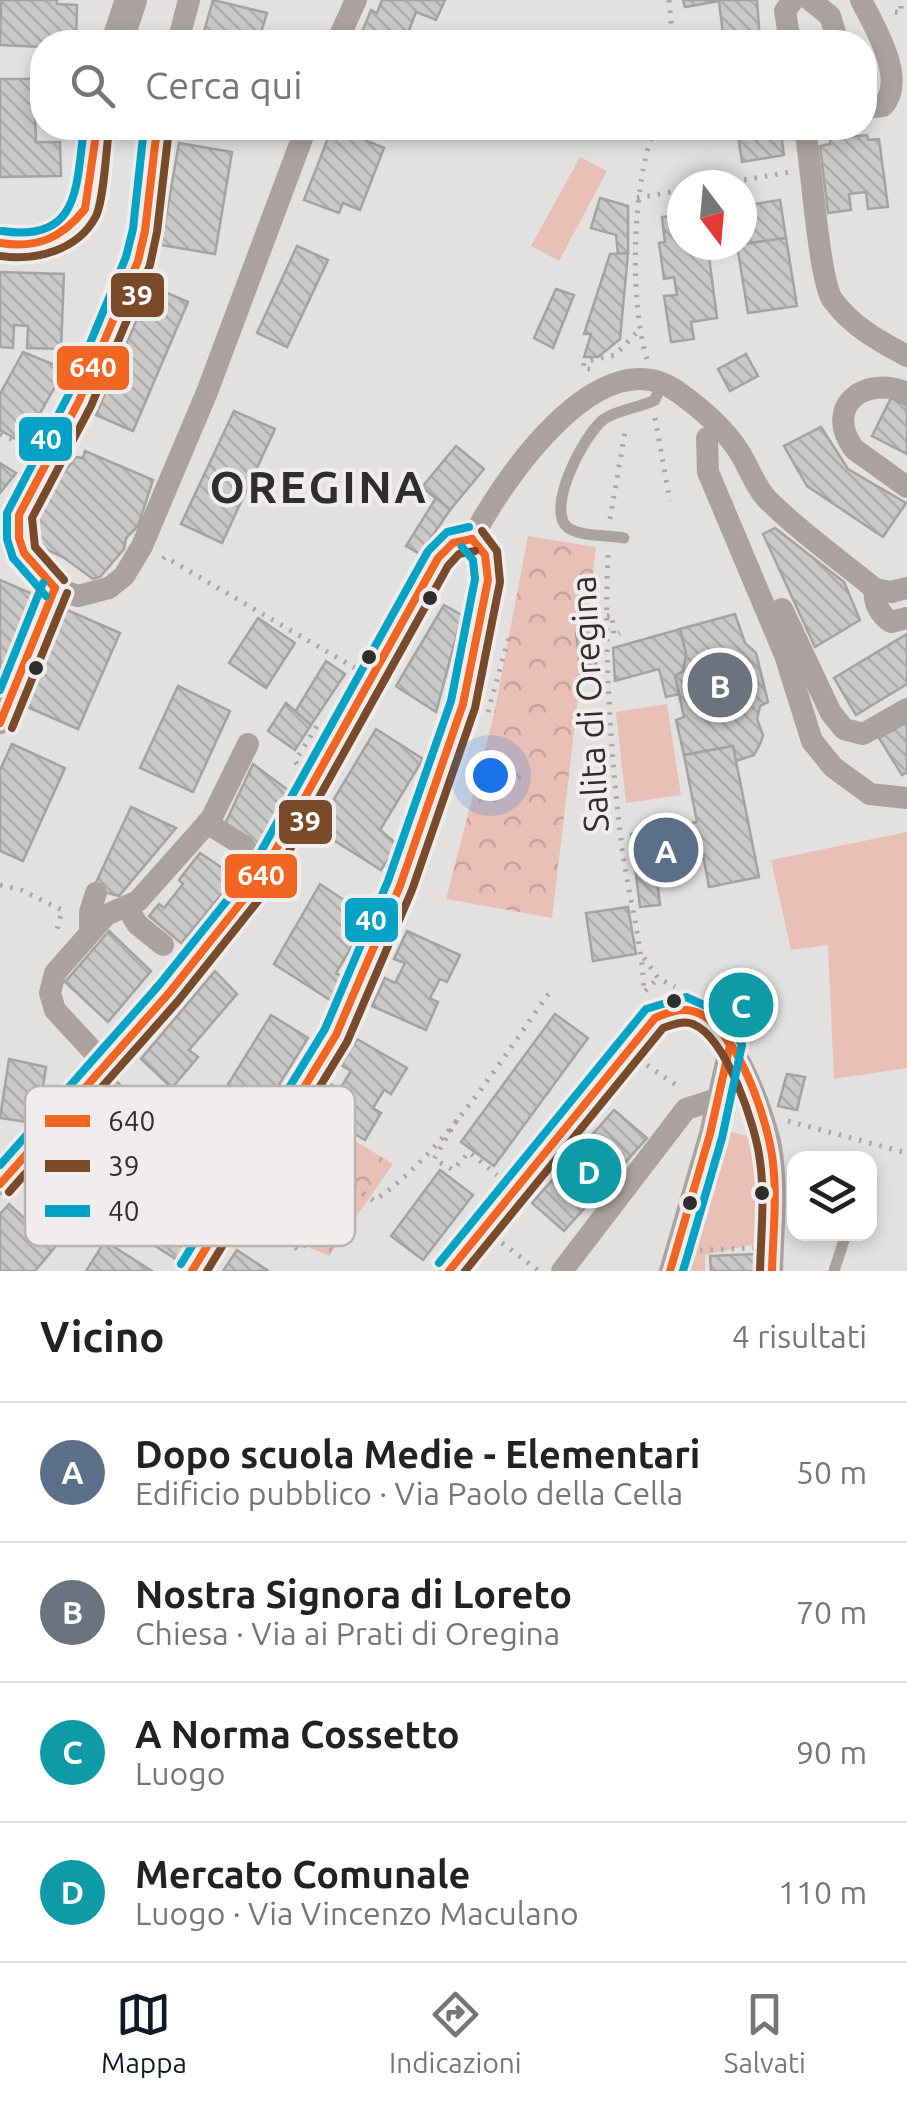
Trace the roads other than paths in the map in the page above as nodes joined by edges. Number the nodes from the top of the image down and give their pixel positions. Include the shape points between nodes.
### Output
1 (131, 0) edge
2 (189, 0) edge
3 (356, 0) edge
4 (793, 0) edge
5 (810, 0) edge
6 (862, 0) edge
7 (121, 30) edge
8 (181, 30) edge
9 (343, 30) edge
10 (788, 30) edge
11 (834, 30) edge
12 (875, 30) edge
13 (877, 35) edge
14 (877, 107) edge
15 (95, 140) edge
16 (155, 140) edge
17 (302, 140) edge
18 (808, 140) edge
19 (0, 243) edge
20 (907, 356) edge
21 (662, 382) junction
22 (907, 393) edge
23 (692, 404) junction
24 (707, 438) junction
25 (907, 487) edge
26 (624, 538) dead end
27 (472, 539) junction
28 (55, 588) junction
29 (907, 588) edge
30 (875, 589) junction
31 (907, 618) edge
32 (907, 709) edge
33 (0, 722) edge
34 (248, 744) dead end
35 (907, 798) edge
36 (207, 823) junction
37 (244, 846) dead end
38 (96, 893) dead end
39 (126, 907) junction
40 (90, 932) junction
41 (163, 945) dead end
42 (730, 1045) junction
43 (105, 1064) junction
44 (86, 1086) edge
45 (305, 1086) edge
46 (717, 1099) junction
47 (25, 1155) edge
48 (0, 1184) edge
49 (844, 1241) edge
50 (207, 1246) edge
51 (192, 1271) edge
52 (448, 1271) edge
53 (562, 1271) edge
54 (670, 1271) edge
55 (772, 1271) edge
56 (834, 1271) edge

1 - 7 street
2 - 8 street
3 - 9 street
4 - 10 street via 785,10
5 - 11 street via 830,16
6 - 12 street
13 - 14 street via 894,83 890,98
15 - 19 street via 86,209 64,234 24,247
16 - 28 street via 138,260 80,402 18,526 24,553
17 - 28 street via 142,546 109,588 78,596
18 - 20 street via 828,292 850,321
21 - 23 street
21 - 26 lane via 655,400 612,414 594,429 565,484 566,526
21 - 27 street via 620,383 578,404 504,484
22 - 25 street via 890,385 862,390 844,424 854,449
23 - 24 street
23 - 30 street via 738,449 766,499
24 - 32 street via 833,717 844,729 864,734
24 - 35 street via 708,472 786,655 812,741 833,767 870,794
27 - 43 street via 454,543 438,558 259,880
27 - 45 street via 485,554 488,580 466,686 400,886 336,1035
28 - 33 street
29 - 30 street
30 - 31 street via 884,617
34 - 36 street
36 - 37 street
36 - 39 street
38 - 40 street
39 - 40 street
39 - 41 street
40 - 43 street via 55,972 50,998
42 - 46 street
42 - 52 street via 685,1000 655,1018
42 - 55 street via 771,1149
43 - 44 street
46 - 53 street via 686,1109
46 - 54 street
47 - 48 street
49 - 56 lane
50 - 51 street

